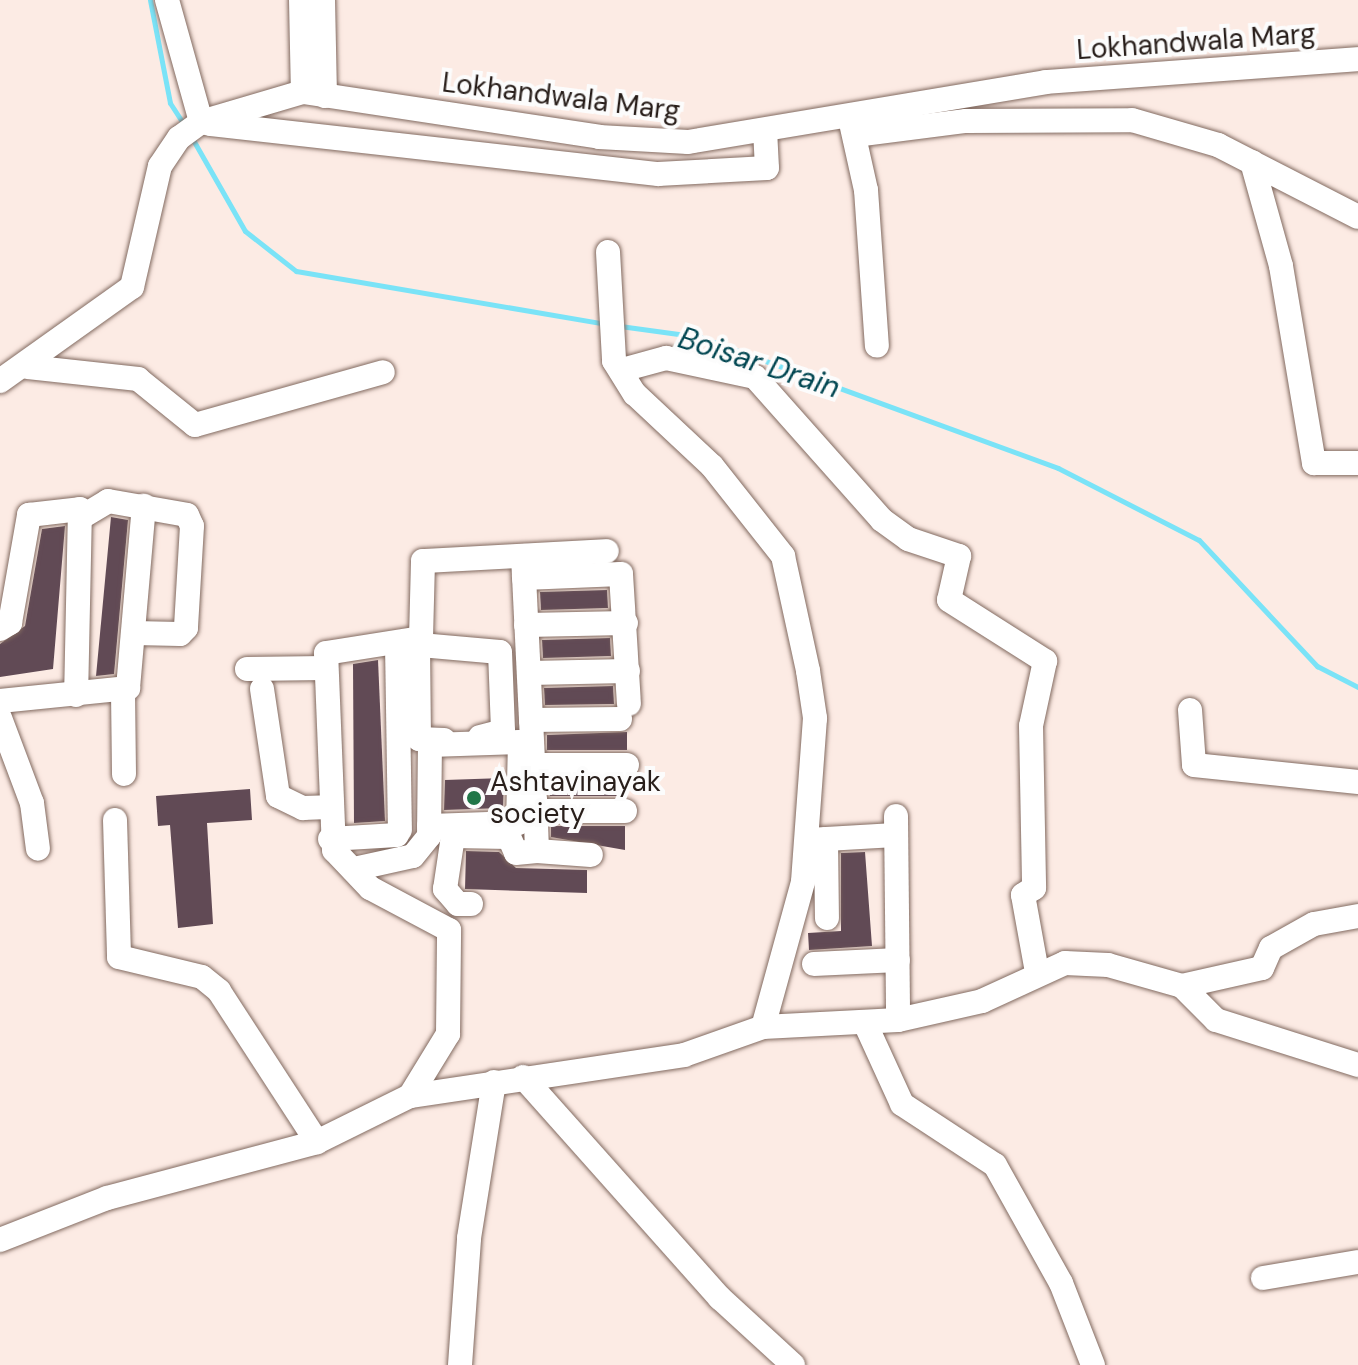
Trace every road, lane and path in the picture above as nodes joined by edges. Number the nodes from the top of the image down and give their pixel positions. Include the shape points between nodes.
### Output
1 (167, 0) edge
2 (301, 0) edge
3 (323, 0) edge
4 (1358, 59) edge
5 (314, 94) junction
6 (852, 125) junction
7 (193, 128) junction
8 (765, 134) junction
9 (1252, 162) junction
10 (1358, 217) edge
11 (608, 252) dead end
12 (877, 346) dead end
13 (618, 366) junction
14 (28, 367) junction
15 (383, 372) dead end
16 (0, 381) edge
17 (1358, 463) edge
18 (144, 506) junction
19 (85, 515) junction
20 (607, 551) dead end
21 (524, 567) junction
22 (626, 623) junction
23 (526, 625) junction
24 (0, 629) edge
25 (134, 633) junction
26 (408, 645) junction
27 (325, 668) junction
28 (628, 671) junction
29 (529, 673) junction
30 (123, 692) junction
31 (76, 695) junction
32 (0, 701) edge
33 (1190, 710) dead end
34 (0, 718) edge
35 (531, 720) junction
36 (533, 765) junction
37 (627, 765) dead end
38 (124, 774) dead end
39 (1358, 782) edge
40 (328, 807) junction
41 (535, 811) junction
42 (625, 811) dead end
43 (115, 820) dead end
44 (434, 836) junction
45 (330, 839) junction
46 (817, 840) junction
47 (38, 849) dead end
48 (537, 851) junction
49 (591, 855) dead end
50 (354, 869) junction
51 (815, 882) junction
52 (471, 904) dead end
53 (1358, 916) edge
54 (827, 918) dead end
55 (898, 960) junction
56 (814, 964) dead end
57 (1037, 972) junction
58 (1182, 986) junction
59 (898, 1020) junction
60 (865, 1023) junction
61 (763, 1027) junction
62 (1358, 1065) edge
63 (523, 1077) junction
64 (494, 1082) junction
65 (410, 1096) junction
66 (317, 1142) junction
67 (0, 1240) edge
68 (1358, 1262) edge
69 (1263, 1278) dead end
70 (460, 1365) edge
71 (793, 1365) edge
72 (1093, 1365) edge

1 - 7 street
2 - 5 street
3 - 5 street
4 - 6 street, Lokhandwala Marg via 1046,82
5 - 7 street, Lokhandwala Marg
5 - 8 street, Lokhandwala Marg via 630,140
6 - 8 street, Lokhandwala Marg
6 - 9 street via 1132,120 1187,133
6 - 12 street via 866,190
7 - 8 street via 658,174 767,168
7 - 14 street via 160,166 132,287
9 - 10 street
9 - 17 street via 1281,266 1314,463
11 - 13 street via 615,292 610,321
13 - 46 street via 635,394 712,466 783,556 815,718
13 - 57 street via 666,358 755,377 882,520 908,539 959,556 949,600 1045,661 1031,726 1034,888 1023,895
14 - 15 street via 138,379 195,425
14 - 16 street
18 - 19 street via 108,501
18 - 25 street
18 - 25 street via 187,515 192,526 186,628 180,634
19 - 24 street via 38,509 29,515 10,623
19 - 31 street
20 - 21 street
21 - 22 street via 621,574
21 - 23 street
21 - 26 street via 423,561 424,631
22 - 23 street
22 - 28 street
23 - 29 street
25 - 30 street
26 - 26 street via 500,652 500,736 419,739
26 - 27 street via 336,647 326,653
26 - 45 street via 398,832
27 - 40 street
27 - 40 street via 254,679 278,796 303,808
28 - 29 street
28 - 35 street via 625,711
29 - 35 street
30 - 31 street
30 - 38 street
31 - 32 street
33 - 39 street via 1194,765
34 - 47 street via 32,803
35 - 36 street
36 - 37 street
36 - 41 street
40 - 45 street
41 - 42 street
41 - 48 street
43 - 66 street via 119,957 202,977 219,991
44 - 44 street via 430,745 520,742 518,823
44 - 48 street via 509,837 516,853
44 - 50 street via 413,856
44 - 52 street via 445,889 458,904
45 - 50 street
46 - 51 street
46 - 55 street via 896,825
48 - 49 street
50 - 65 street via 370,888 449,930 448,1034
51 - 54 street
51 - 61 street
53 - 58 street via 1314,924 1271,948 1262,968
55 - 56 street
55 - 59 street
57 - 58 street via 1065,963 1108,965
57 - 59 street via 982,1001
58 - 62 street via 1216,1020
59 - 60 street
60 - 61 street
60 - 72 street via 902,1104 995,1165 1061,1283
61 - 63 street via 684,1055
63 - 64 street
63 - 71 street via 720,1298
64 - 65 street
64 - 70 street via 469,1238
65 - 66 street
66 - 67 street via 107,1198
68 - 69 street

